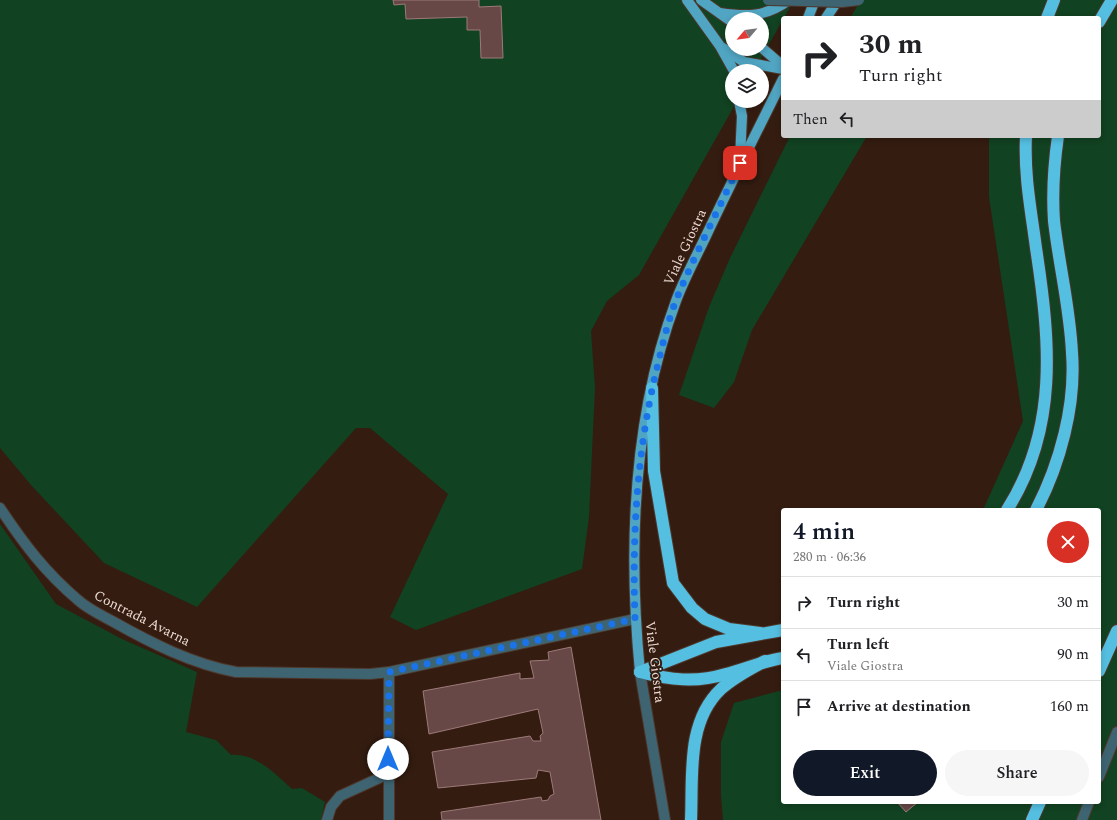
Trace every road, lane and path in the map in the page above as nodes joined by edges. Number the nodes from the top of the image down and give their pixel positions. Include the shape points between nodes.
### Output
1 (687, 0) edge
2 (701, 0) edge
3 (768, 0) edge
4 (789, 0) edge
5 (814, 0) edge
6 (838, 0) edge
7 (860, 0) edge
8 (1054, 0) edge
9 (1112, 0) edge
10 (720, 12) junction
11 (725, 16) edge
12 (809, 16) edge
13 (827, 16) edge
14 (1048, 16) edge
15 (1101, 19) edge
16 (720, 46) junction
17 (769, 54) edge
18 (730, 64) edge
19 (781, 64) edge
20 (781, 69) edge
21 (781, 83) edge
22 (740, 108) edge
23 (1026, 138) edge
24 (1058, 138) edge
25 (740, 163) junction
26 (652, 388) junction
27 (0, 508) edge
28 (1008, 508) edge
29 (1037, 508) edge
30 (635, 619) junction
31 (781, 630) edge
32 (1117, 631) edge
33 (760, 633) junction
34 (781, 658) edge
35 (765, 661) junction
36 (1101, 667) edge
37 (389, 672) junction
38 (640, 672) junction
39 (1117, 732) edge
40 (1101, 772) edge
41 (388, 774) junction
42 (1039, 804) edge
43 (1088, 804) edge
44 (327, 820) edge
45 (390, 820) edge
46 (665, 820) edge
47 (692, 820) edge
48 (1032, 820) edge
49 (1082, 820) edge

1 - 16 main road
2 - 10 main road
3 - 7 street, bridge
4 - 10 main road via 776,10 756,15 743,16
5 - 12 main road
6 - 13 main road
8 - 14 highway
9 - 15 highway
10 - 11 main road
16 - 18 main road
16 - 20 main road via 744,62
17 - 19 main road
21 - 25 main road, Viale Giostra
22 - 25 main road
23 - 28 highway via 1025,175 1042,284 1048,362 1045,408 1021,487
24 - 29 highway via 1053,198 1056,240 1072,354 1072,396 1069,419 1049,481
25 - 26 main road, Viale Giostra via 676,301
26 - 30 main road, Viale Giostra via 643,432 635,511
26 - 33 highway via 654,471 673,583 692,608 705,619 729,629
27 - 37 street, Contrada Avarna via 28,550 80,602 163,647 218,669 236,672
30 - 37 street, Contrada Avarna
30 - 38 main road, Viale Giostra
31 - 33 highway
32 - 36 highway
33 - 38 highway via 716,642
34 - 35 highway
35 - 38 highway via 699,680 669,679
35 - 47 highway via 737,677 721,690 710,702 700,721 694,740
37 - 41 street
38 - 46 street, Viale Giostra
39 - 40 street
41 - 44 street via 340,796 331,807
41 - 45 street
42 - 48 highway
43 - 49 street

